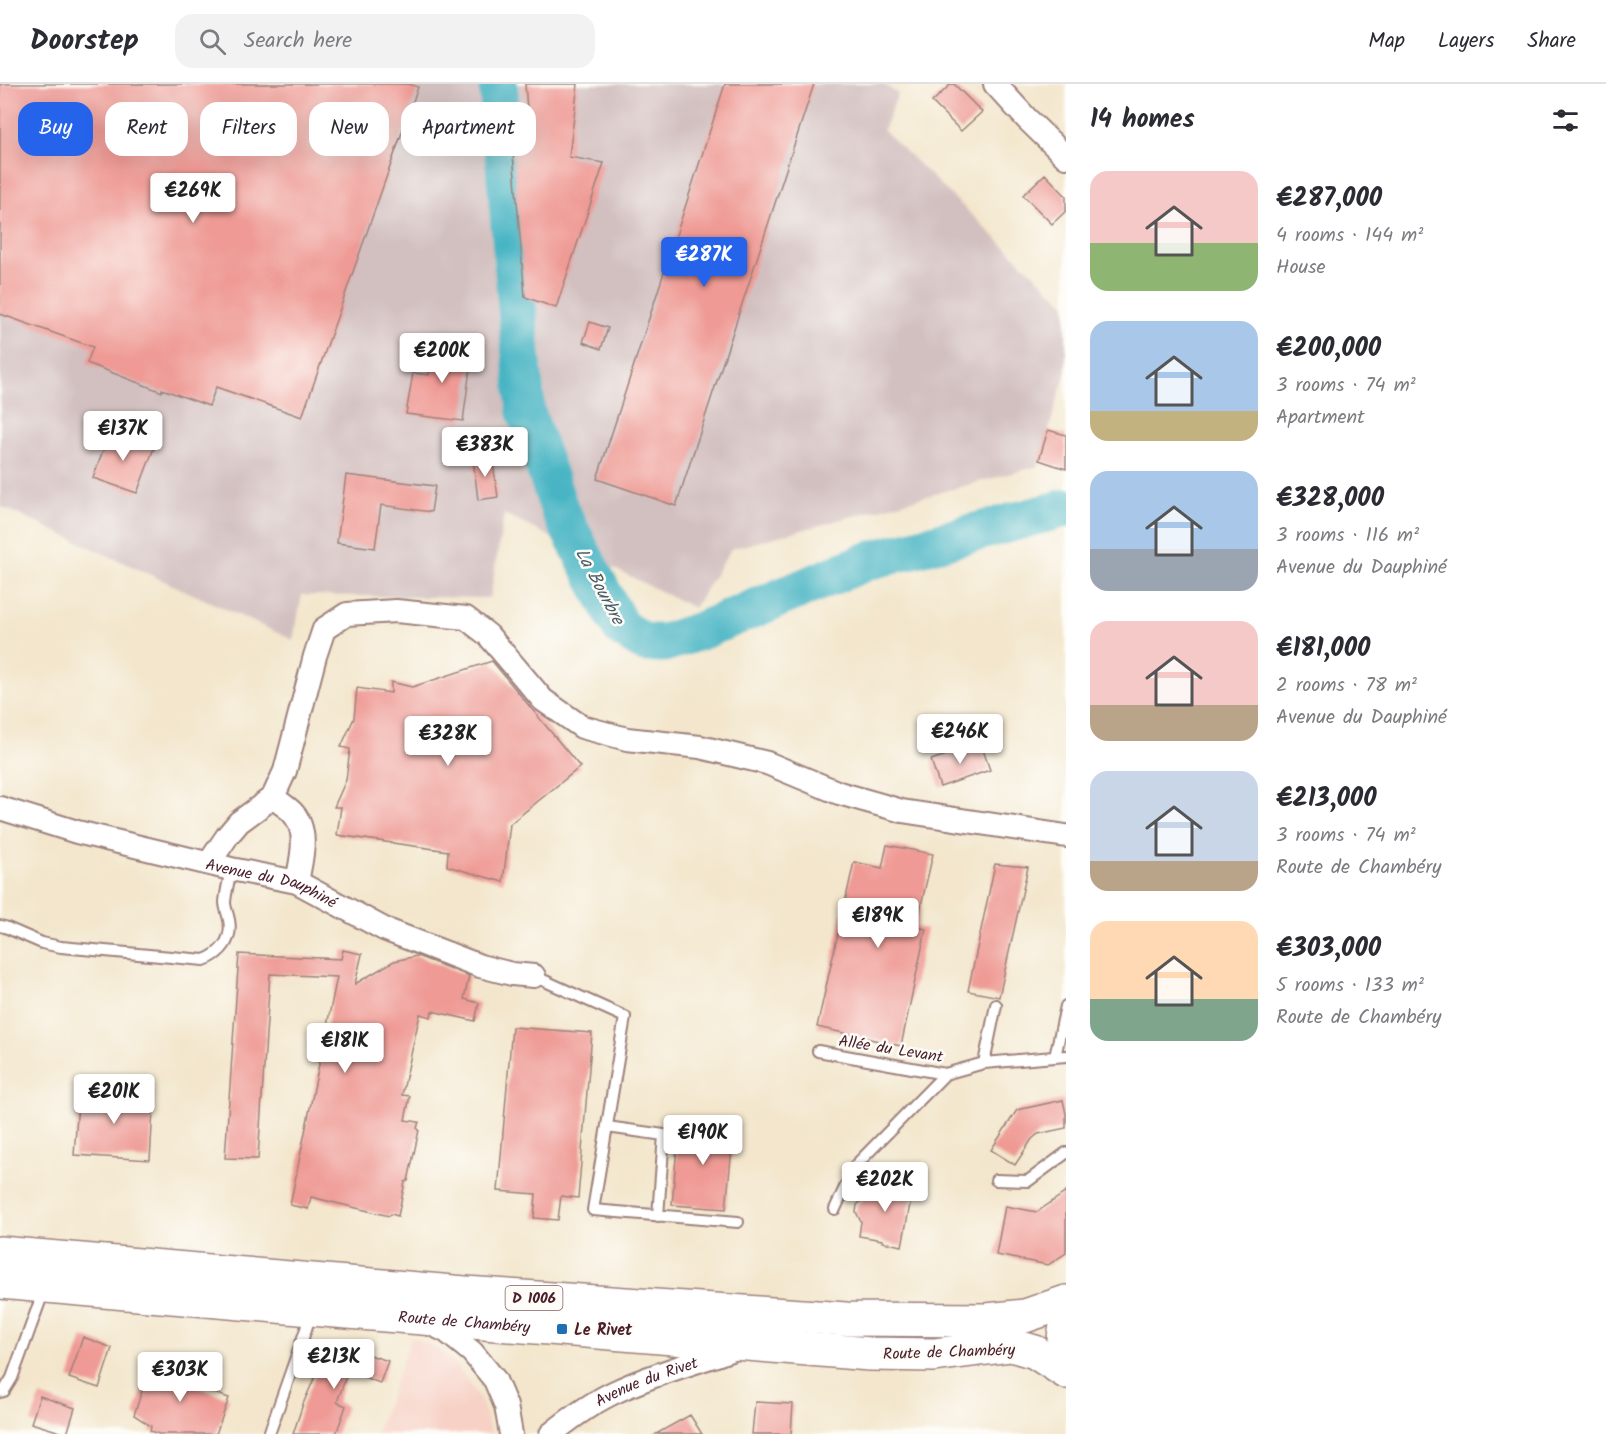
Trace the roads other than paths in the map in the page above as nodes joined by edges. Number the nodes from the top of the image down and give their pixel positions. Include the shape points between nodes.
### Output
1 (995, 84) edge
2 (1066, 157) edge
3 (273, 797) junction
4 (0, 808) edge
5 (1066, 836) edge
6 (209, 863) junction
7 (231, 869) junction
8 (297, 882) junction
9 (0, 926) edge
10 (534, 976) joint
11 (996, 1005) dead end
12 (1066, 1006) edge
13 (818, 1051) dead end
14 (1061, 1056) edge
15 (984, 1063) junction
16 (945, 1074) junction
17 (607, 1126) junction
18 (1066, 1153) edge
19 (996, 1180) dead end
20 (836, 1209) dead end
21 (658, 1216) junction
22 (738, 1222) dead end
23 (0, 1253) edge
24 (0, 1282) edge
25 (45, 1286) junction
26 (1066, 1302) edge
27 (311, 1309) junction
28 (418, 1318) junction
29 (1066, 1326) edge
30 (748, 1343) junction
31 (1066, 1363) edge
32 (1066, 1372) edge
33 (0, 1392) edge
34 (269, 1434) edge
35 (511, 1434) edge
36 (551, 1434) edge

1 - 2 street
3 - 5 street via 285,771 324,629 347,614 396,611 466,618 488,635 543,700 582,727 627,739 700,747 767,763 839,793 902,811
3 - 6 street via 239,822
3 - 8 street via 294,814 302,830
4 - 6 street, Avenue du Dauphiné via 77,832
6 - 7 street, Avenue du Dauphiné
7 - 8 street, Avenue du Dauphiné
7 - 9 lane via 225,904 230,922 228,937 215,956 204,960 62,947
8 - 10 street, Avenue du Dauphiné via 384,929 480,966
10 - 17 lane via 625,1017
11 - 15 lane
12 - 14 lane
13 - 16 lane, Allée du Levant
14 - 15 lane, Allée du Levant
15 - 16 lane, Allée du Levant
16 - 20 lane via 855,1166
17 - 21 lane via 664,1135
17 - 21 lane via 593,1210
18 - 19 lane via 1028,1181
21 - 22 lane
23 - 26 main road, Route de Chambéry / D 1006 via 465,1293 846,1319 987,1320 1024,1316
24 - 25 main road, Route de Chambéry / D 1006
25 - 27 main road, Route de Chambéry / D 1006
25 - 33 lane via 12,1378
27 - 28 main road, Route de Chambéry / D 1006
27 - 34 lane
28 - 30 main road, Route de Chambéry / D 1006
28 - 35 street via 446,1330 472,1352 495,1380 506,1406
29 - 31 main road
30 - 32 main road, Route de Chambéry / D 1006 via 913,1355 1011,1345 1035,1352
30 - 36 street, Avenue du Rivet via 617,1391 577,1413

